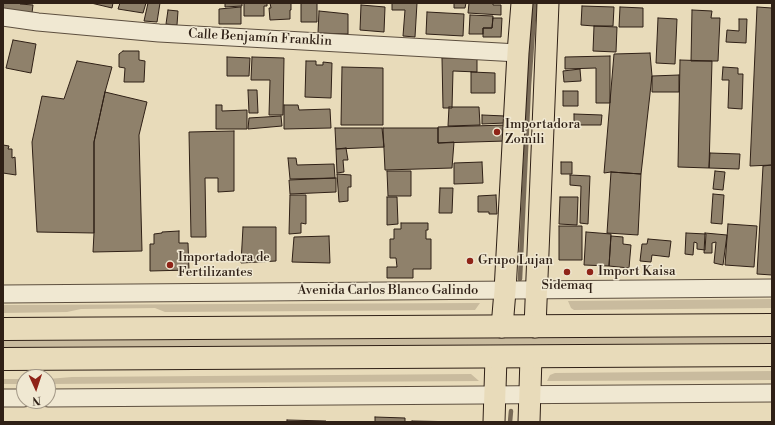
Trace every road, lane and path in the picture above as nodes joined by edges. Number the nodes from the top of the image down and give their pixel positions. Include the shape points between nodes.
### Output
1 (522, 3) edge
2 (548, 3) edge
3 (3, 18) edge
4 (518, 53) junction
5 (772, 288) edge
6 (536, 290) junction
7 (505, 291) junction
8 (3, 294) edge
9 (772, 325) edge
10 (502, 327) junction
11 (535, 327) junction
12 (3, 329) edge
13 (772, 355) edge
14 (496, 357) junction
15 (531, 357) junction
16 (3, 359) edge
17 (772, 393) edge
18 (495, 395) junction
19 (530, 395) junction
20 (3, 398) edge
21 (16, 398) edge
22 (56, 398) edge
23 (494, 422) edge
24 (529, 422) edge

1 - 4 main road
2 - 6 main road
3 - 4 street, Calle Benjamín Franklin via 159,33
4 - 7 main road
5 - 6 street, Avenida Carlos Blanco Galindo
6 - 7 street, Avenida Carlos Blanco Galindo
6 - 11 main road
7 - 8 street, Avenida Carlos Blanco Galindo
7 - 10 main road
9 - 11 highway
10 - 11 highway
10 - 12 highway
13 - 15 highway
14 - 15 highway
14 - 16 highway
14 - 18 main road
15 - 19 main road
17 - 19 street
18 - 19 street
18 - 22 street
18 - 23 main road
19 - 24 main road
20 - 21 street

